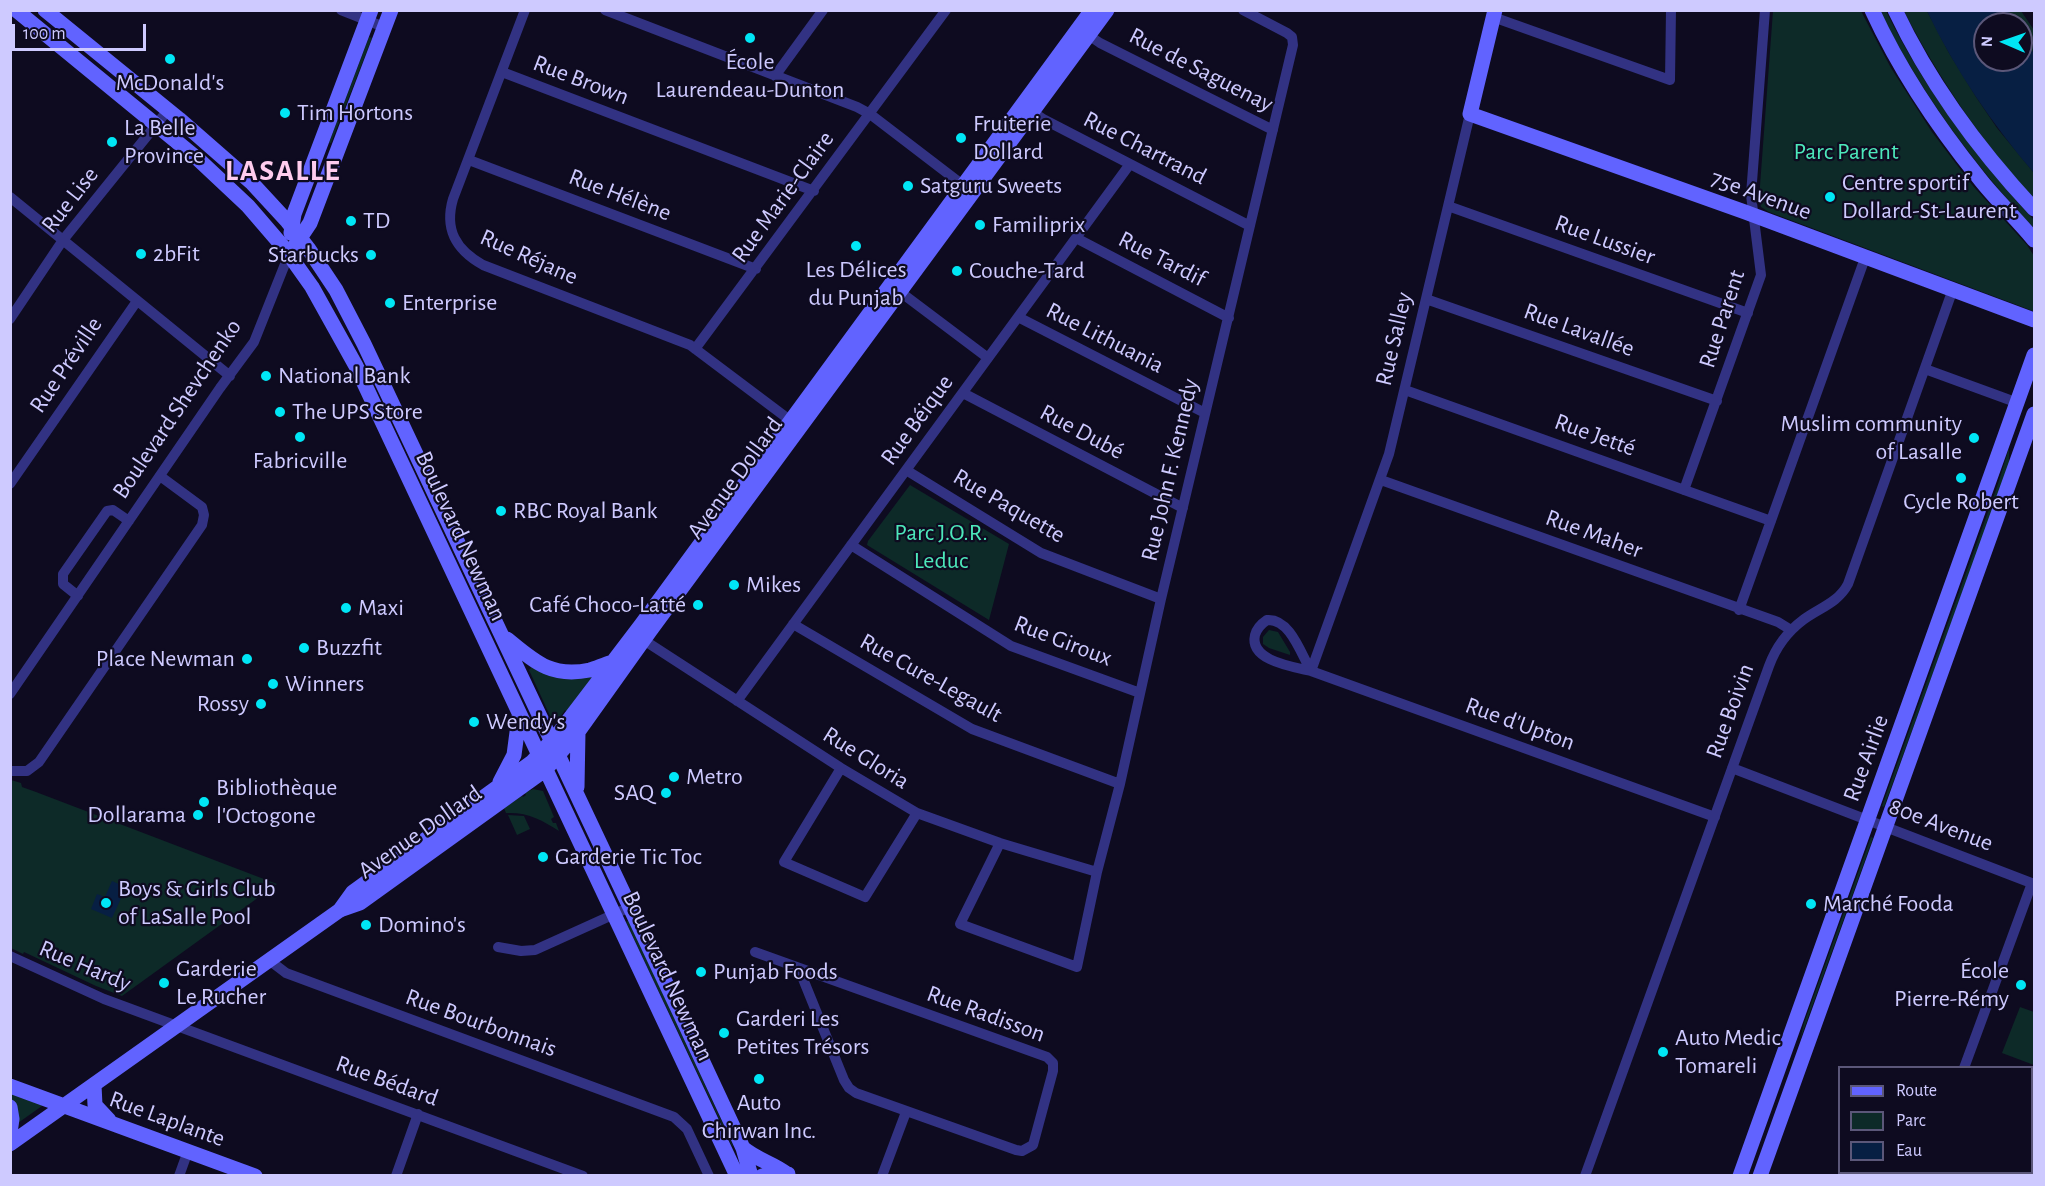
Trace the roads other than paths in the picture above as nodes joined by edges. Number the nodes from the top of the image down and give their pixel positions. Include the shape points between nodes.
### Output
1 (16, 10) edge
2 (45, 10) edge
3 (341, 10) edge
4 (391, 10) edge
5 (525, 10) edge
6 (605, 10) edge
7 (823, 10) edge
8 (946, 10) edge
9 (1092, 10) edge
10 (1107, 10) edge
11 (1243, 10) edge
12 (1671, 10) edge
13 (1765, 10) edge
14 (1872, 10) edge
15 (1895, 10) edge
16 (1494, 14) edge
17 (369, 16) edge
18 (384, 27) junction
19 (1084, 32) junction
20 (502, 72) junction
21 (775, 76) junction
22 (1028, 109) junction
23 (168, 110) junction
24 (870, 114) junction
25 (1470, 114) junction
26 (156, 125) junction
27 (1273, 130) junction
28 (469, 160) junction
29 (1130, 164) junction
30 (968, 189) junction
31 (814, 191) junction
32 (10, 197) edge
33 (300, 198) junction
34 (272, 204) junction
35 (1448, 206) junction
36 (2034, 209) edge
37 (1754, 216) junction
38 (1250, 226) junction
39 (296, 233) junction
40 (1076, 238) junction
41 (63, 240) junction
42 (2034, 240) edge
43 (289, 254) junction
44 (1865, 258) junction
45 (756, 269) junction
46 (895, 289) junction
47 (1953, 289) junction
48 (1426, 298) junction
49 (137, 301) junction
50 (1748, 313) junction
51 (1018, 317) junction
52 (11, 318) edge
53 (1228, 318) junction
54 (2034, 320) edge
55 (695, 349) junction
56 (2034, 355) edge
57 (988, 358) junction
58 (1925, 369) junction
59 (230, 376) junction
60 (1405, 390) junction
61 (963, 393) junction
62 (1717, 401) junction
63 (2018, 403) junction
64 (1205, 413) junction
65 (2034, 414) edge
66 (795, 424) junction
67 (906, 470) junction
68 (160, 476) junction
69 (1381, 480) junction
70 (10, 484) edge
71 (1684, 490) junction
72 (1183, 508) junction
73 (129, 521) junction
74 (1771, 521) junction
75 (851, 545) junction
76 (78, 596) junction
77 (1161, 599) junction
78 (1739, 610) junction
79 (793, 624) junction
80 (1791, 630) junction
81 (503, 636) junction
82 (639, 637) junction
83 (613, 662) junction
84 (1311, 670) junction
85 (10, 693) edge
86 (1140, 693) junction
87 (737, 701) junction
88 (519, 714) junction
89 (578, 732) junction
90 (552, 741) junction
91 (559, 755) junction
92 (542, 763) junction
93 (841, 768) junction
94 (1732, 768) junction
95 (10, 771) edge
96 (1120, 784) junction
97 (495, 790) junction
98 (578, 796) junction
99 (917, 813) junction
100 (1715, 817) junction
101 (1868, 819) junction
102 (1886, 826) junction
103 (1000, 843) junction
104 (1097, 872) junction
105 (2033, 883) edge
106 (630, 907) junction
107 (340, 910) junction
108 (614, 914) junction
109 (498, 947) dead end
110 (755, 952) dead end
111 (10, 956) edge
112 (269, 960) junction
113 (799, 969) junction
114 (176, 1026) junction
115 (1965, 1066) edge
116 (94, 1085) junction
117 (10, 1086) edge
118 (64, 1106) junction
119 (10, 1107) edge
120 (906, 1112) junction
121 (418, 1114) junction
122 (111, 1122) junction
123 (10, 1133) edge
124 (10, 1144) edge
125 (743, 1148) junction
126 (188, 1151) junction
127 (789, 1175) edge
128 (179, 1176) edge
129 (255, 1176) edge
130 (396, 1176) edge
131 (583, 1176) edge
132 (709, 1176) edge
133 (737, 1176) edge
134 (751, 1176) edge
135 (762, 1176) edge
136 (882, 1176) edge
137 (1585, 1176) edge
138 (1740, 1176) edge
139 (1760, 1176) edge

1 - 26 main road, Boulevard Newman
2 - 23 main road, Boulevard Newman
3 - 17 street
4 - 18 main road, Boulevard Shevchenko
5 - 20 street, Rue Réjane
6 - 21 street
7 - 21 street
8 - 24 street, Rue Marie-Claire
9 - 19 main road, Avenue Dollard
10 - 19 main road, Avenue Dollard
11 - 27 street, Rue John F. Kennedy via 1292,38
12 - 16 street via 1670,80
13 - 37 street, Rue Parent via 1751,195
14 - 42 main road via 1938,125 1979,179
15 - 36 main road via 1956,114
16 - 25 main road, Rue Salley
17 - 18 street
17 - 33 main road, Boulevard Shevchenko
18 - 39 main road, Boulevard Shevchenko via 310,223
19 - 22 main road, Avenue Dollard
19 - 27 street, Rue de Saguenay
20 - 28 street, Rue Réjane
20 - 31 street, Rue Brown
21 - 24 street
22 - 29 street, Rue Chartrand
22 - 30 main road, Avenue Dollard
23 - 26 street, Rue Lise
23 - 34 main road, Boulevard Newman
24 - 30 street
24 - 31 street, Rue Marie-Claire
25 - 35 street, Rue Salley
25 - 37 main road, 75e Avenue
26 - 41 street, Rue Lise
26 - 43 main road, Boulevard Newman via 230,187
27 - 38 street, Rue John F. Kennedy
28 - 45 street, Rue Hélène
28 - 55 street, Rue Réjane via 450,215 457,244 471,258
29 - 38 street, Rue Chartrand
29 - 40 street, Rue Béique
30 - 46 main road, Avenue Dollard
31 - 45 street, Rue Marie-Claire
32 - 41 street
33 - 34 main road via 288,204
33 - 39 main road, Boulevard Shevchenko via 294,214
34 - 39 main road, Boulevard Newman
35 - 48 street, Rue Salley
35 - 50 street, Rue Lussier
37 - 44 main road, 75e Avenue
37 - 50 street, Rue Parent via 1762,273
38 - 53 street, Rue John F. Kennedy
39 - 43 main road, Boulevard Shevchenko
39 - 81 main road, Boulevard Newman via 352,319
40 - 51 street, Rue Béique
40 - 53 street, Rue Tardif
41 - 49 street
41 - 52 street, Rue Lise
43 - 59 street, Boulevard Shevchenko via 256,338
43 - 88 main road, Boulevard Newman via 348,350
44 - 47 main road, 75e Avenue
44 - 74 street
45 - 55 street, Rue Marie-Claire
46 - 57 street
46 - 66 main road, Avenue Dollard
47 - 54 main road, 75e Avenue
47 - 58 street, Rue Boivin
48 - 60 street, Rue Salley
48 - 62 street, Rue Lavallée
49 - 59 street
49 - 70 street, Rue Préville
50 - 62 street, Rue Parent
51 - 57 street, Rue Béique
51 - 64 street, Rue Lithuania
53 - 64 street, Rue John F. Kennedy
55 - 66 street, Rue Réjane
56 - 63 main road, Rue Airlie
57 - 61 street, Rue Béique
58 - 63 street
58 - 80 street, Rue Boivin via 1845,590
59 - 68 street, Boulevard Shevchenko
60 - 69 street, Rue Salley
60 - 71 street, Rue Jetté
61 - 67 street, Rue Béique
61 - 72 street, Rue Dubé
62 - 71 street, Rue Parent
63 - 101 main road, Rue Airlie
64 - 72 street, Rue John F. Kennedy
65 - 102 main road, Rue Airlie
66 - 82 main road, Avenue Dollard
67 - 75 street, Rue Béique
67 - 77 street, Rue Paquette via 1041,553
68 - 73 street, Boulevard Shevchenko
68 - 95 street via 202,507 202,525 39,762 27,771
69 - 78 street, Rue Maher
69 - 84 street, Rue Salley
71 - 74 street, Rue Jetté
72 - 77 street, Rue John F. Kennedy
73 - 76 street, Boulevard Shevchenko
73 - 76 street, Boulevard Shevchenko via 108,510 63,574 63,584
74 - 78 street
75 - 79 street, Rue Béique
75 - 86 street, Rue Giroux via 1011,646
76 - 85 street, Boulevard Shevchenko
77 - 86 street, Rue John F. Kennedy
78 - 80 street, Rue Maher
79 - 87 street, Rue Béique
79 - 96 street, Rue Cure-Legault via 972,729
80 - 94 street, Rue Boivin via 1771,660
81 - 83 main road via 536,663 557,671 582,671
81 - 90 main road, Boulevard Newman
82 - 83 main road, Avenue Dollard
82 - 87 street, Rue Gloria
82 - 89 main road, Avenue Dollard
83 - 90 main road, Avenue Dollard
84 - 84 street, Rue d'Upton via 1282,623 1271,620 1261,624 1254,642 1260,654
84 - 100 street, Rue d'Upton
86 - 96 street, Rue John F. Kennedy
87 - 93 street, Rue Gloria
88 - 92 main road, Boulevard Newman
88 - 97 main road via 514,755
89 - 91 main road, Avenue Dollard
89 - 98 main road
90 - 91 main road, Boulevard Newman
90 - 92 main road, Avenue Dollard
91 - 92 main road, Avenue Dollard
91 - 98 main road, Boulevard Newman
92 - 97 main road, Avenue Dollard
92 - 107 main road, Avenue Dollard via 360,903
92 - 108 main road, Boulevard Newman
93 - 99 street, Rue Gloria
93 - 99 street via 784,862 866,897
94 - 100 street, Rue Boivin
94 - 101 street, 80e Avenue
96 - 104 street, Rue John F. Kennedy
97 - 107 main road, Avenue Dollard via 353,892
98 - 106 main road, Boulevard Newman
99 - 103 street, Rue Gloria
100 - 137 street, Rue Boivin
101 - 102 street, 80e Avenue
101 - 138 main road, Rue Airlie
102 - 105 street, 80e Avenue
102 - 139 main road, Rue Airlie
103 - 104 street, Rue Gloria
103 - 104 street, Rue John F. Kennedy via 960,924 1077,967
105 - 115 street
106 - 108 street
106 - 125 main road, Boulevard Newman
107 - 112 main road, Avenue Dollard
108 - 109 street via 535,950
108 - 133 main road, Boulevard Newman
110 - 113 street, Rue Radisson
111 - 114 street, Rue Hardy via 85,991
112 - 114 main road, Avenue Dollard
112 - 132 street, Rue Bourbonnais via 286,974 668,1115 687,1129
113 - 120 street, Rue Radisson via 849,1088
113 - 120 street, Rue Radisson via 1047,1057 1053,1063 1029,1149 1016,1150
114 - 116 main road, Avenue Dollard
114 - 121 street, Rue Bédard
116 - 118 main road, Avenue Dollard
116 - 122 main road via 95,1105
117 - 118 main road, Rue Laplante
118 - 122 main road, Rue Laplante
118 - 124 main road, Avenue Dollard
119 - 123 main road
120 - 136 street
121 - 130 street
121 - 131 street, Rue Bédard
122 - 126 main road, Rue Laplante
125 - 127 main road
125 - 134 main road, Boulevard Newman
126 - 128 street
126 - 129 main road, Rue Laplante
127 - 135 main road

